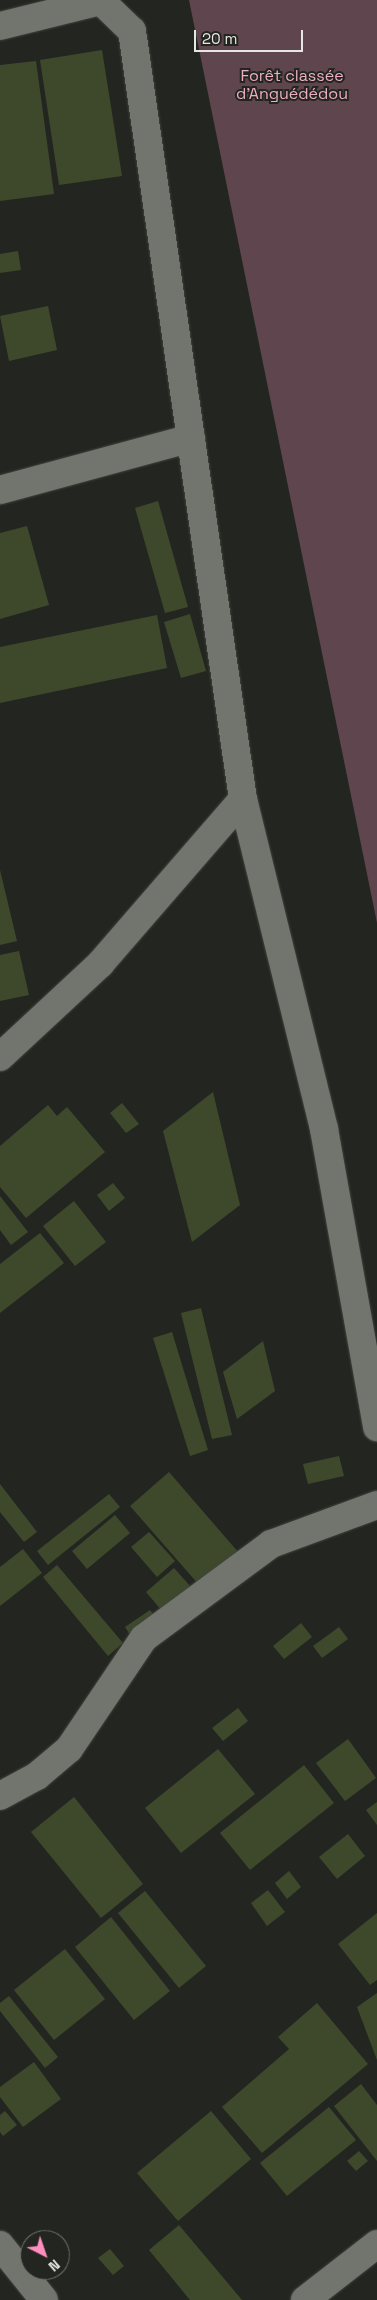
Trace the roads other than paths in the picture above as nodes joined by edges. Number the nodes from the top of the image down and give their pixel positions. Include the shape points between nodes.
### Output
1 (0, 26) edge
2 (191, 438) junction
3 (0, 490) edge
4 (243, 800) junction
5 (0, 1057) edge
6 (377, 1427) edge
7 (377, 1505) edge
8 (0, 1796) edge
9 (377, 2244) edge
10 (0, 2245) edge
11 (44, 2300) edge
12 (305, 2300) edge

1 - 2 street via 101,1 132,31
2 - 3 street
2 - 4 street
4 - 5 street via 100,964
4 - 6 street via 324,1129
7 - 8 street via 271,1544 144,1638 68,1749 37,1776
9 - 12 street
10 - 11 street

